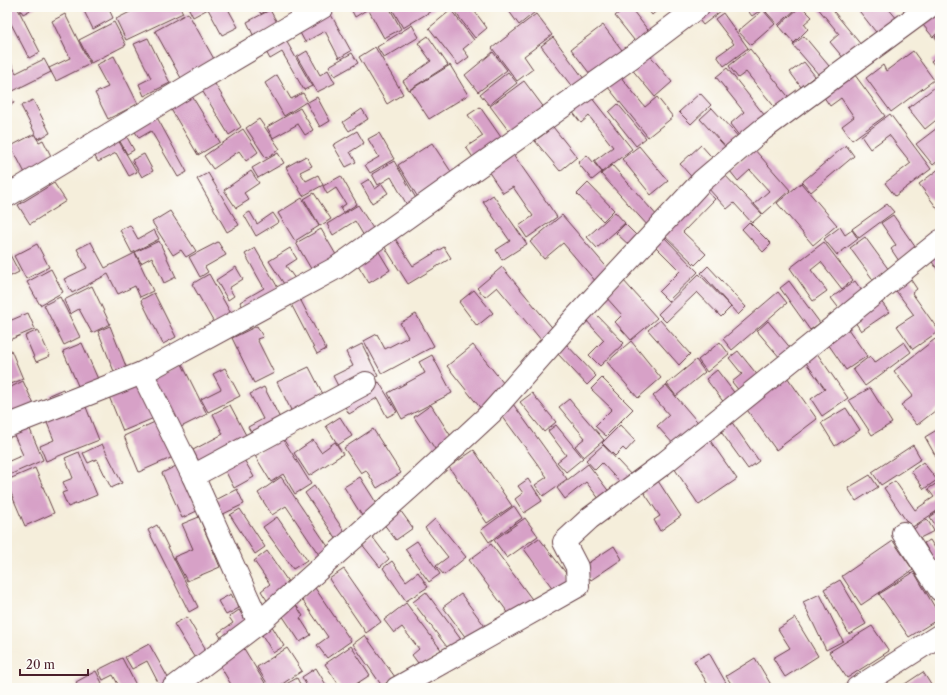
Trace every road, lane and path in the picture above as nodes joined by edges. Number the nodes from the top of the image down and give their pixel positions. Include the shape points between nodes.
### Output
1 (323, 7) edge
2 (698, 7) edge
3 (929, 7) edge
4 (7, 196) edge
5 (940, 241) edge
6 (142, 373) junction
7 (366, 383) dead end
8 (7, 426) edge
9 (193, 476) junction
10 (904, 533) dead end
11 (940, 590) edge
12 (259, 623) junction
13 (940, 635) edge
14 (173, 688) edge
15 (397, 688) edge
16 (857, 688) edge

1 - 4 street
2 - 6 street via 620,66 336,268
3 - 12 street via 762,130 702,181 491,413
5 - 15 street via 663,464 590,518 564,542 577,567 578,586
6 - 8 street
6 - 9 street
7 - 9 street
9 - 12 street
10 - 11 street
12 - 14 street
13 - 16 street

